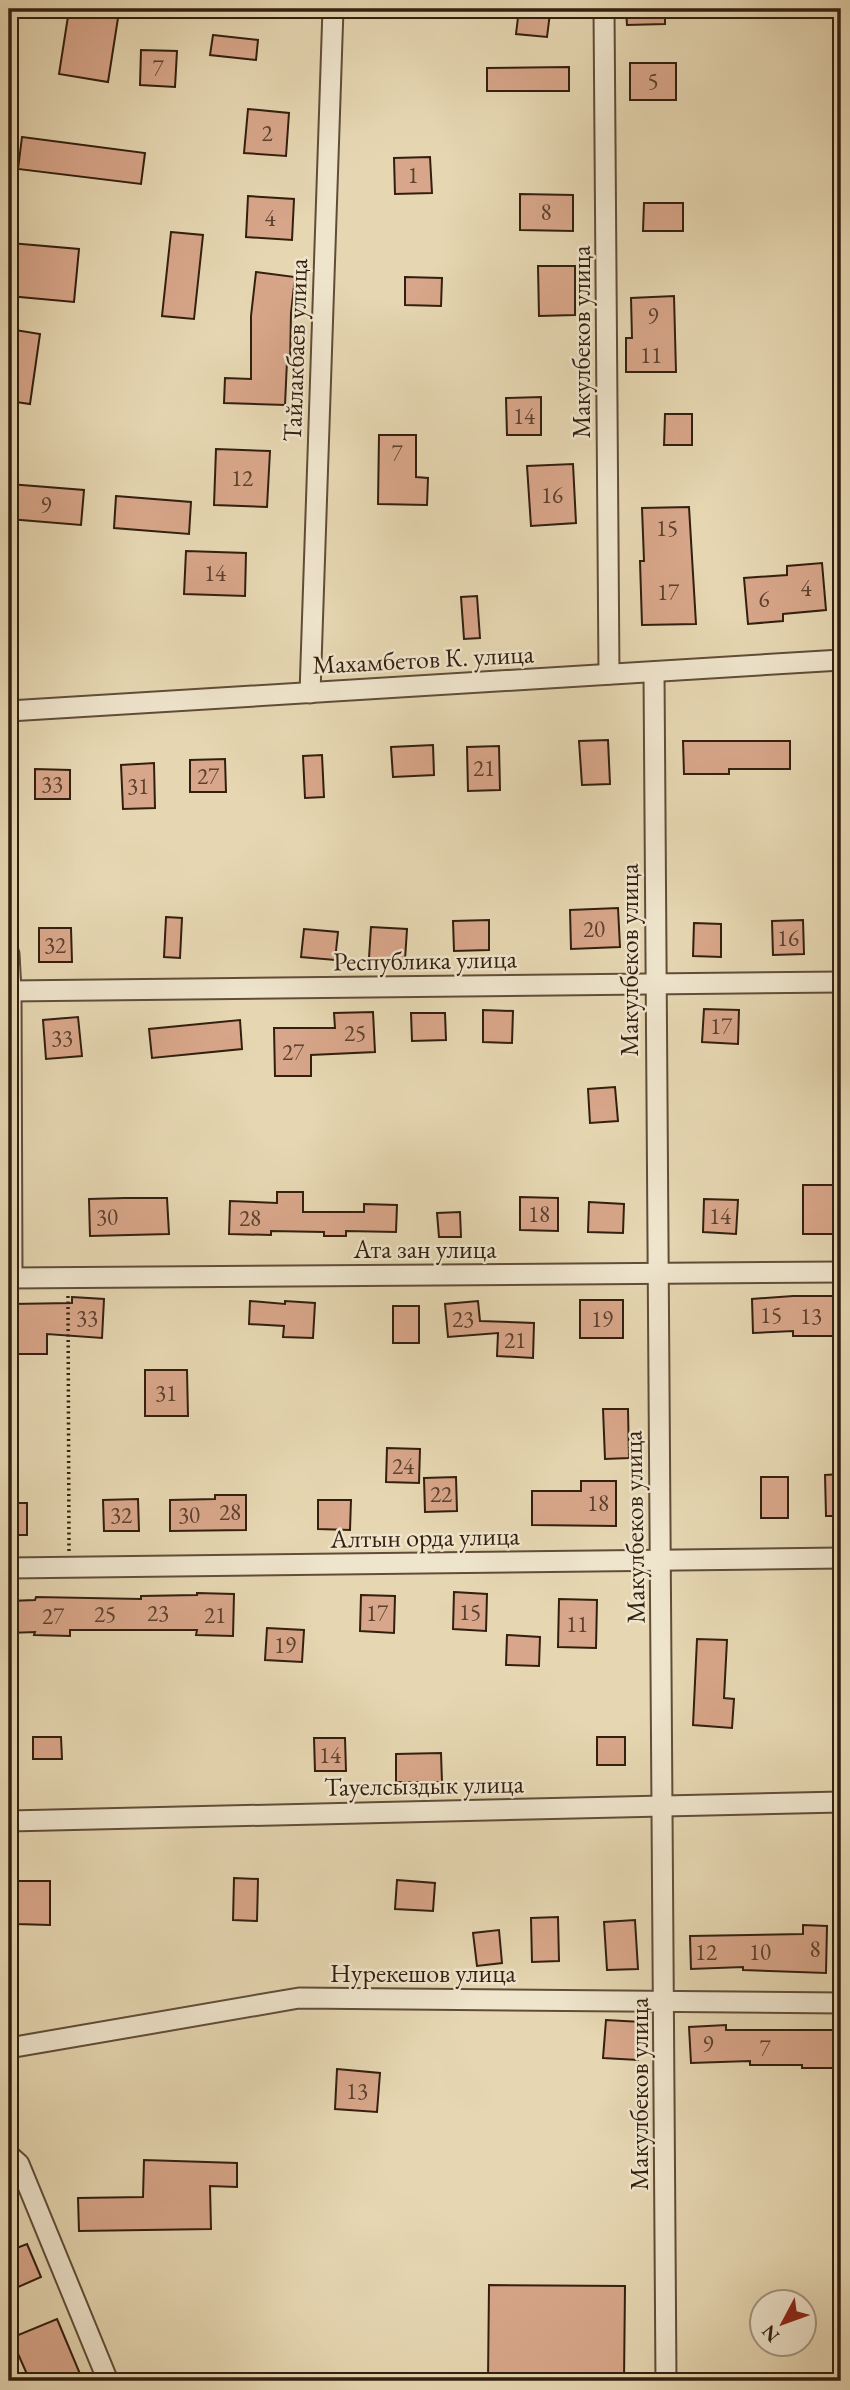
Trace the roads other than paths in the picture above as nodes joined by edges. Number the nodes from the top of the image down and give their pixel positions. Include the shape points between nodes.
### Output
1 (333, 9) edge
2 (604, 9) edge
3 (841, 660) edge
4 (654, 672) junction
5 (610, 674) junction
6 (310, 693) junction
7 (9, 711) edge
8 (9, 954) edge
9 (841, 982) edge
10 (656, 984) junction
11 (10, 991) edge
12 (841, 1272) edge
13 (658, 1273) junction
14 (10, 1278) edge
15 (841, 1558) edge
16 (660, 1560) junction
17 (9, 1568) edge
18 (841, 1802) edge
19 (663, 1805) junction
20 (9, 1821) edge
21 (665, 2001) junction
22 (841, 2003) edge
23 (9, 2048) edge
24 (9, 2155) edge
25 (108, 2381) edge
26 (666, 2381) edge

1 - 6 street, Тайлакбаев улица
2 - 5 street, Макулбеков улица
3 - 4 street, Махамбетов К. улица
4 - 5 street, Махамбетов К. улица
4 - 10 street, Макулбеков улица
5 - 6 street, Махамбетов К. улица
6 - 7 street, Махамбетов К. улица
8 - 11 street
9 - 10 street, Республика улица
10 - 11 street, Республика улица
10 - 13 street, Макулбеков улица
11 - 14 street
12 - 13 street, Ата зан улица
13 - 14 street, Ата зан улица
13 - 16 street, Макулбеков улица
15 - 16 street, Алтын орда улица
16 - 17 street, Алтын орда улица
16 - 19 street, Макулбеков улица
18 - 19 street, Тауелсыздык улица
19 - 20 street, Тауелсыздык улица
19 - 21 street, Макулбеков улица
21 - 22 street, Нурекешов улица
21 - 23 street, Нурекешов улица via 299,1998
21 - 26 street, Макулбеков улица
24 - 25 street via 19,2164

